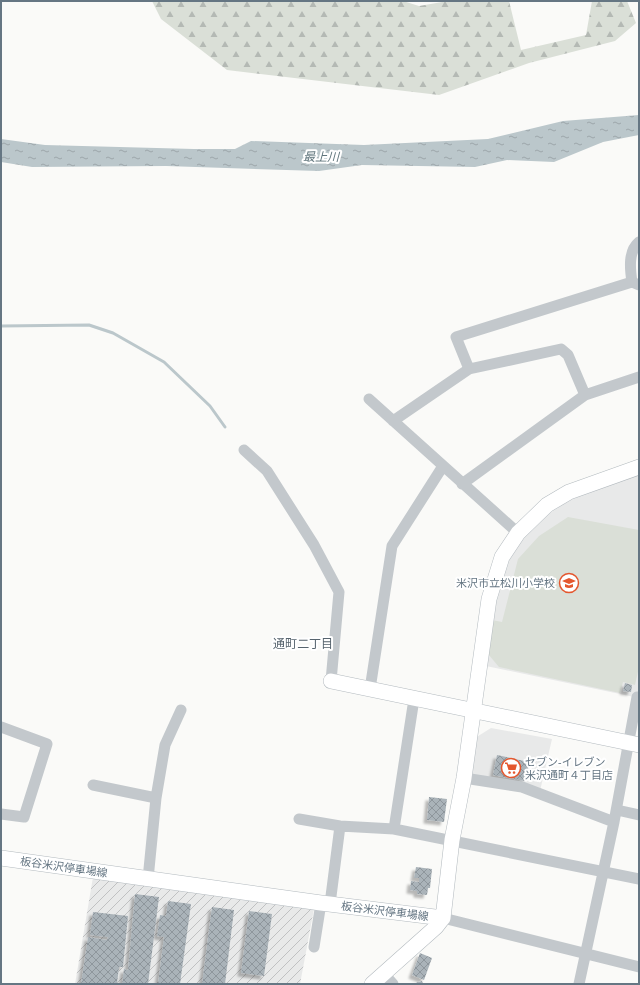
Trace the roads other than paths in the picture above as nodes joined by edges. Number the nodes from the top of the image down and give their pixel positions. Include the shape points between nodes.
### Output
1 (639, 242) edge
2 (635, 283) edge
3 (469, 369) junction
4 (639, 376) edge
5 (585, 395) junction
6 (369, 399) dead end
7 (393, 421) junction
8 (244, 450) dead end
9 (443, 466) junction
10 (639, 467) edge
11 (462, 484) junction
12 (518, 533) junction
13 (331, 681) joint
14 (370, 689) junction
15 (637, 697) dead end
16 (414, 699) junction
17 (181, 710) dead end
18 (475, 711) junction
19 (1, 727) edge
20 (634, 744) edge
21 (464, 778) junction
22 (93, 785) dead end
23 (156, 798) junction
24 (617, 810) junction
25 (1, 814) edge
26 (639, 815) edge
27 (299, 819) dead end
28 (614, 822) junction
29 (340, 826) junction
30 (394, 828) junction
31 (452, 840) junction
32 (1, 858) edge
33 (604, 871) junction
34 (148, 879) junction
35 (639, 879) edge
36 (326, 903) junction
37 (443, 918) junction
38 (314, 947) dead end
39 (586, 953) junction
40 (639, 967) edge
41 (389, 979) edge
42 (372, 984) edge
43 (579, 984) edge

1 - 2 street via 631,257 630,271
2 - 3 street via 456,337
3 - 5 street via 561,349 568,355
3 - 7 street
4 - 5 street
5 - 11 street
6 - 7 street
7 - 9 street
8 - 13 street via 266,471 314,545 339,592
9 - 11 street
9 - 14 street via 392,546
10 - 12 main road, 板谷米沢停車場線 via 559,497 537,513
11 - 12 street
12 - 18 main road, 板谷米沢停車場線 via 502,557 493,582
13 - 14 main road
14 - 16 main road
15 - 20 street
16 - 18 main road
16 - 30 street
17 - 23 street via 165,745
18 - 20 main road
18 - 21 main road, 板谷米沢停車場線
19 - 25 street via 46,744 24,817
20 - 24 street
21 - 28 street via 522,787
21 - 31 main road, 板谷米沢停車場線
22 - 23 street
23 - 34 street
24 - 26 street
24 - 28 street
27 - 29 street
28 - 33 street
29 - 30 street
29 - 36 street
30 - 31 street
31 - 33 street
31 - 37 main road, 板谷米沢停車場線
32 - 34 main road, 板谷米沢停車場線
33 - 35 street
33 - 39 street
34 - 36 main road, 板谷米沢停車場線
36 - 37 main road, 板谷米沢停車場線
36 - 38 street
37 - 39 street
37 - 41 main road
39 - 40 street
39 - 43 street
41 - 42 main road

